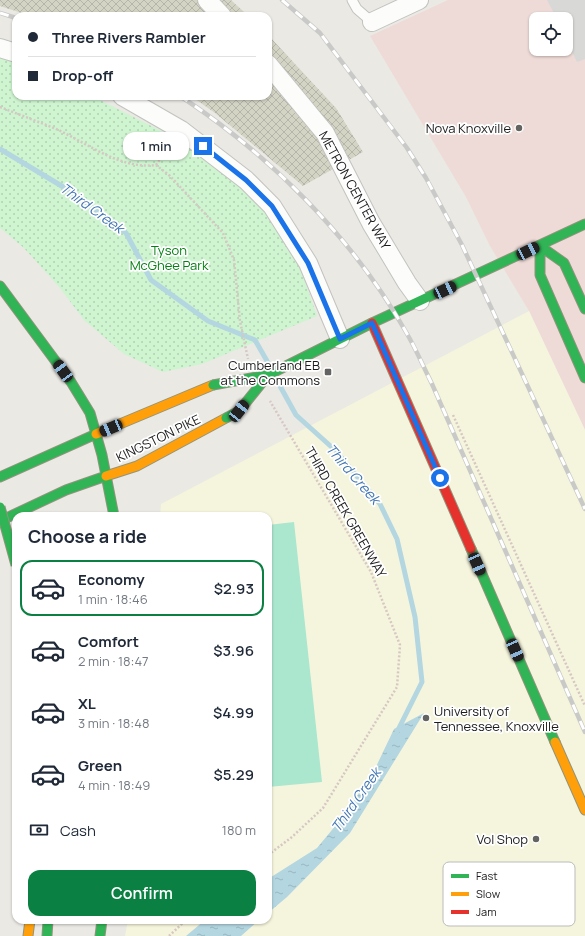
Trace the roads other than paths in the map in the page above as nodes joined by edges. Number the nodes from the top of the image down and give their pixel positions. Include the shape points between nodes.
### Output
1 (207, 0) edge
2 (352, 0) edge
3 (419, 0) edge
4 (218, 12) edge
5 (372, 22) joint
6 (0, 48) edge
7 (12, 52) edge
8 (272, 69) edge
9 (129, 100) edge
10 (585, 224) edge
11 (540, 246) junction
12 (0, 286) edge
13 (420, 302) junction
14 (585, 309) edge
15 (372, 323) junction
16 (340, 339) junction
17 (268, 375) junction
18 (585, 378) edge
19 (96, 434) junction
20 (106, 476) junction
21 (0, 477) edge
22 (0, 507) edge
23 (19, 512) edge
24 (113, 512) edge
25 (12, 515) edge
26 (0, 521) edge
27 (12, 550) edge
28 (585, 810) edge
29 (30, 924) edge
30 (48, 924) edge
31 (102, 924) edge
32 (28, 936) edge
33 (47, 936) edge
34 (100, 936) edge

1 - 4 street
2 - 5 lane via 357,9
3 - 5 street
6 - 7 street
8 - 13 street, METRON CENTER WAY via 325,133 371,224
9 - 16 street via 181,130 246,180 272,206 308,263
10 - 11 main road, KINGSTON PIKE
11 - 13 main road, KINGSTON PIKE
11 - 14 main road via 564,263
11 - 18 main road via 540,275
12 - 19 main road via 71,382 90,413
13 - 15 main road, KINGSTON PIKE
15 - 16 main road, KINGSTON PIKE
15 - 28 main road
16 - 17 main road, KINGSTON PIKE
17 - 19 main road, KINGSTON PIKE, bridge via 213,385
17 - 20 main road, KINGSTON PIKE, bridge via 239,411 137,466
19 - 20 main road
19 - 21 main road, KINGSTON PIKE
20 - 23 main road, KINGSTON PIKE via 66,490
20 - 24 main road
22 - 27 main road, bridge
25 - 26 main road, KINGSTON PIKE
29 - 32 main road
30 - 33 main road
31 - 34 main road

